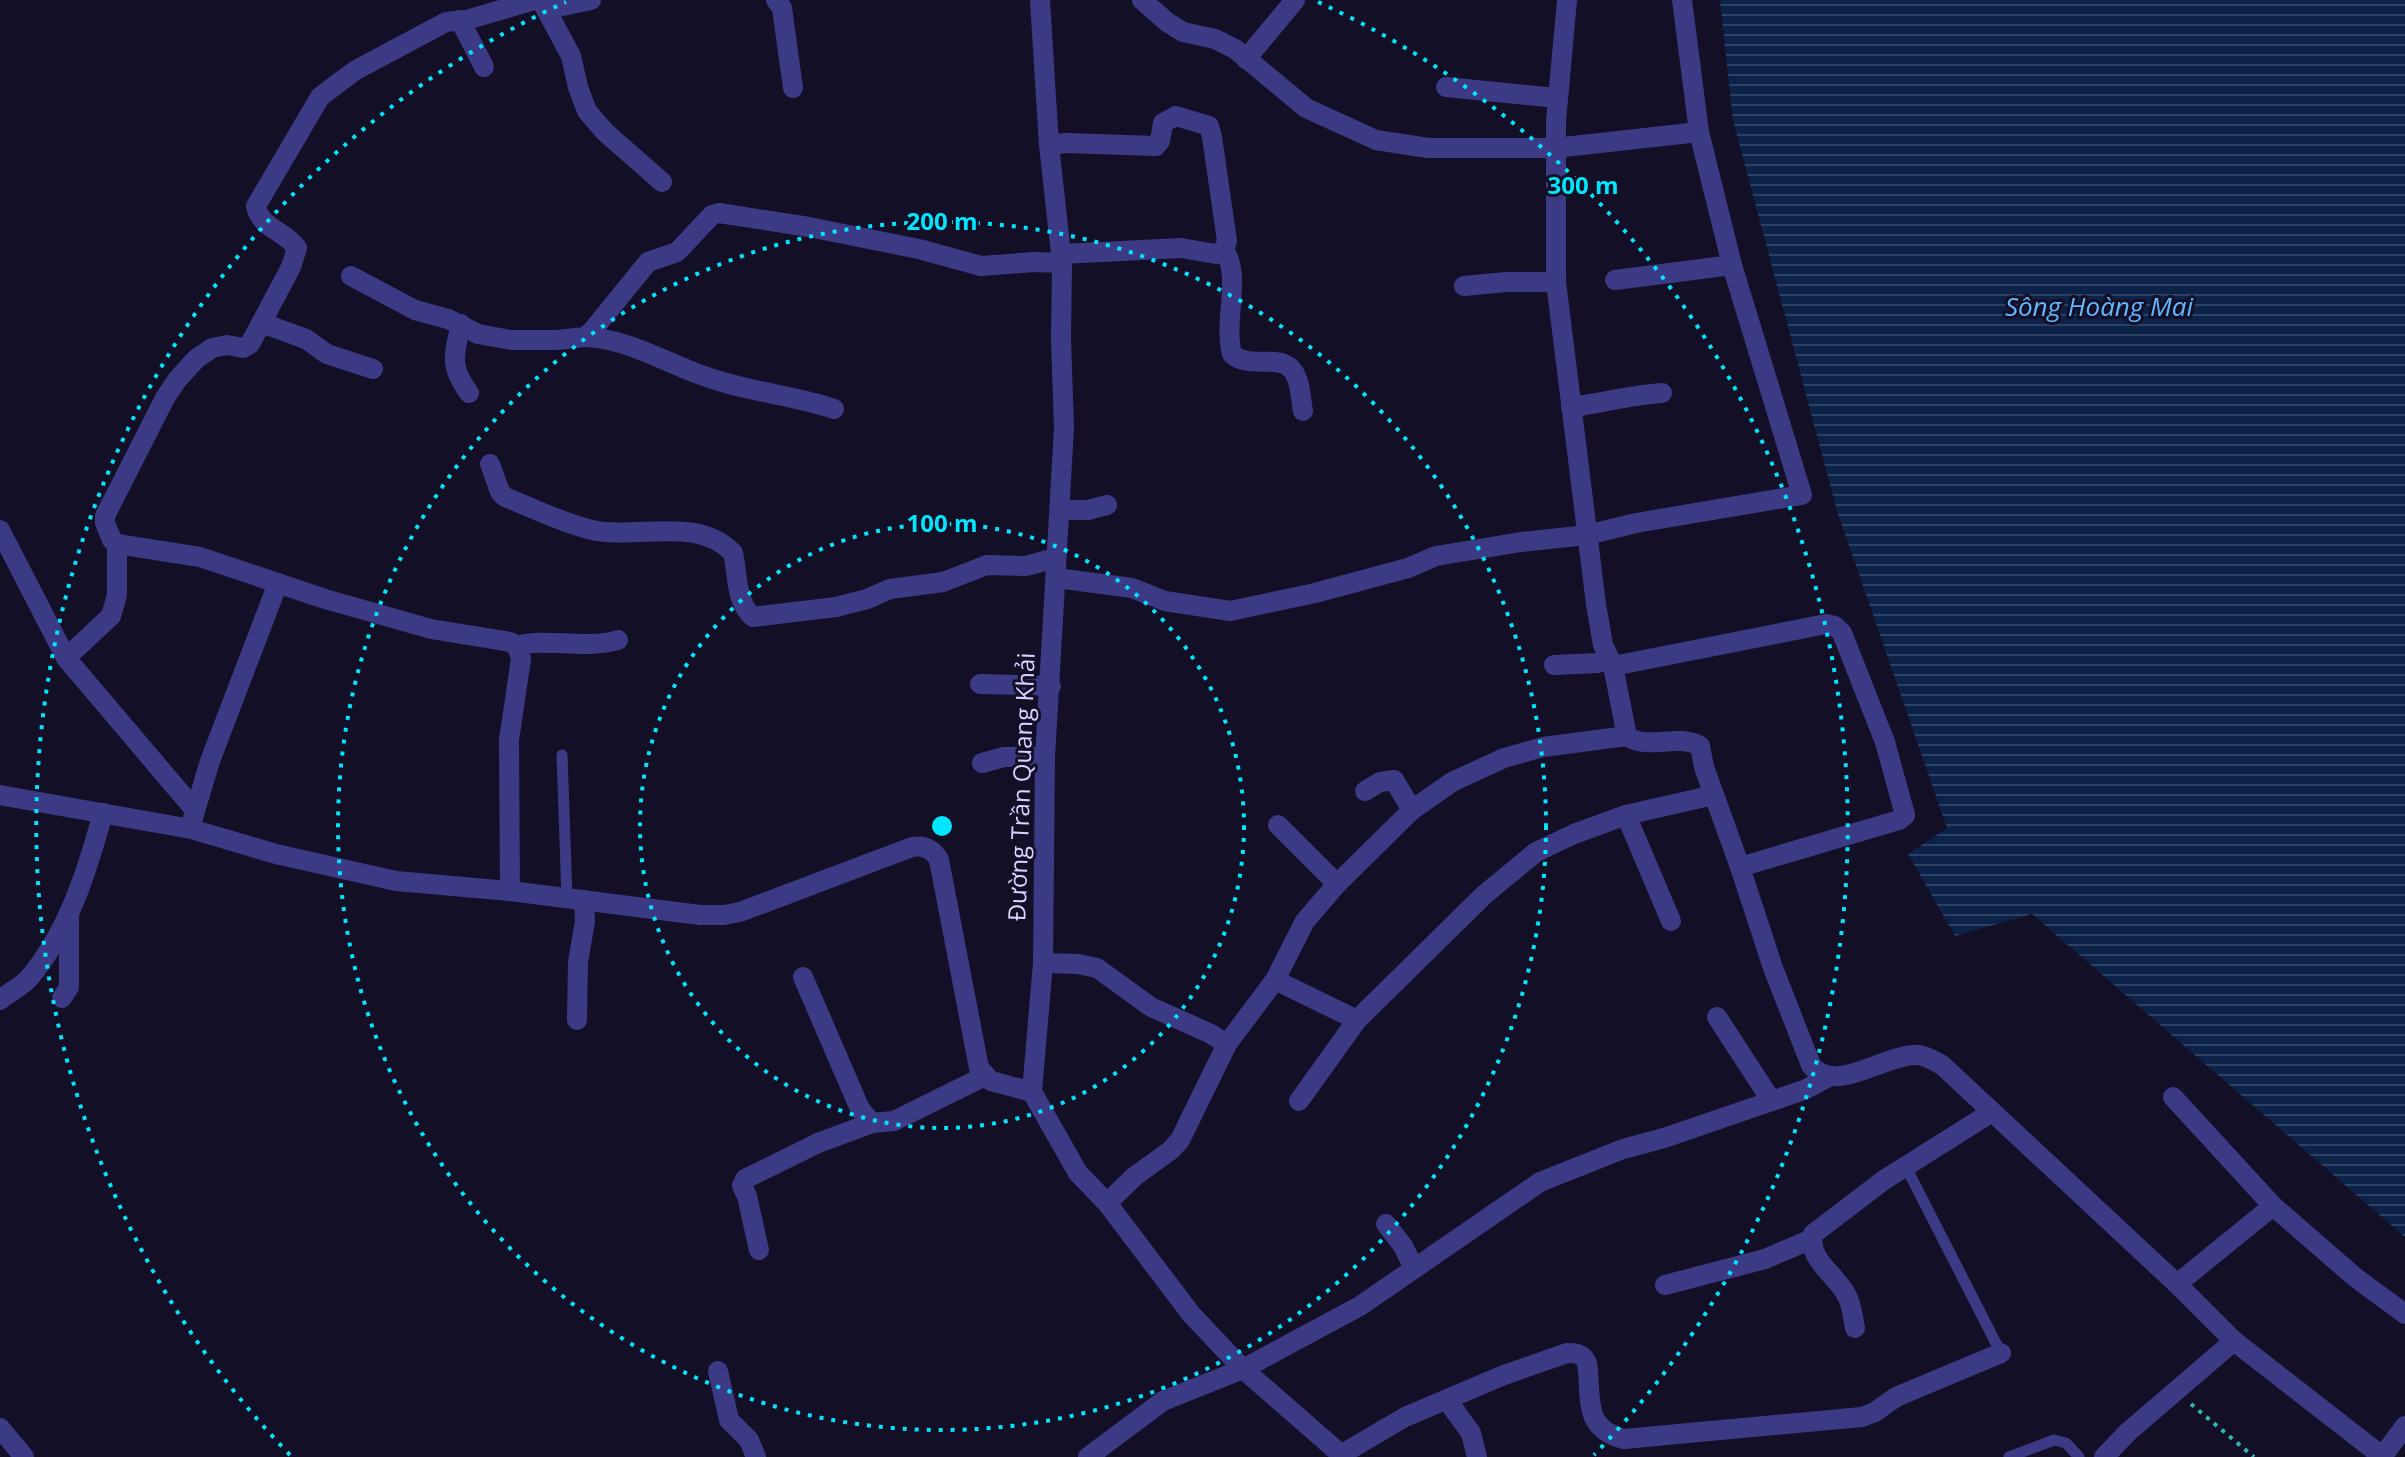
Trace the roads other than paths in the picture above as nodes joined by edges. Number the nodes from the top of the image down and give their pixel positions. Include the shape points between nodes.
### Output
1 (591, 0) edge
2 (776, 0) edge
3 (1040, 0) edge
4 (1142, 0) edge
5 (1295, 0) edge
6 (1567, 0) edge
7 (1682, 0) edge
8 (541, 4) edge
9 (460, 20) junction
10 (1246, 59) junction
11 (484, 67) dead end
12 (1446, 87) dead end
13 (793, 88) dead end
14 (1557, 98) junction
15 (1699, 132) junction
16 (1049, 145) junction
17 (1555, 148) junction
18 (662, 182) dead end
19 (1224, 250) junction
20 (1062, 259) junction
21 (1732, 265) junction
22 (351, 276) dead end
23 (1615, 280) dead end
24 (1556, 282) junction
25 (1464, 286) dead end
26 (262, 323) junction
27 (461, 324) junction
28 (585, 337) junction
29 (373, 369) dead end
30 (469, 393) dead end
31 (1662, 393) dead end
32 (1571, 407) junction
33 (834, 409) dead end
34 (1303, 411) dead end
35 (490, 464) dead end
36 (1107, 505) dead end
37 (1060, 510) junction
38 (0, 530) edge
39 (1587, 535) junction
40 (117, 544) junction
41 (1056, 568) junction
42 (278, 583) junction
43 (618, 640) dead end
44 (517, 646) junction
45 (66, 658) junction
46 (1611, 662) junction
47 (1554, 665) dead end
48 (980, 684) dead end
49 (1051, 686) junction
50 (1627, 736) junction
51 (562, 755) dead end
52 (1045, 757) junction
53 (982, 763) dead end
54 (1365, 791) dead end
55 (0, 795) edge
56 (1714, 795) junction
57 (1412, 810) junction
58 (103, 813) junction
59 (1626, 815) junction
60 (193, 820) junction
61 (1278, 825) dead end
62 (1740, 867) junction
63 (1337, 884) junction
64 (510, 891) junction
65 (575, 899) junction
66 (69, 913) junction
67 (1671, 921) dead end
68 (1043, 963) junction
69 (803, 977) dead end
70 (1275, 980) junction
71 (62, 998) dead end
72 (0, 1000) edge
73 (1717, 1017) dead end
74 (577, 1020) dead end
75 (1357, 1020) junction
76 (1227, 1044) junction
77 (985, 1076) junction
78 (1827, 1078) junction
79 (1032, 1092) junction
80 (2173, 1097) dead end
81 (1771, 1100) junction
82 (1299, 1101) dead end
83 (1992, 1112) junction
84 (872, 1123) junction
85 (1906, 1167) junction
86 (1107, 1203) junction
87 (2273, 1206) junction
88 (1386, 1224) dead end
89 (1812, 1239) junction
90 (759, 1250) dead end
91 (1414, 1268) junction
92 (2177, 1284) junction
93 (1665, 1285) dead end
94 (2405, 1314) edge
95 (1855, 1328) dead end
96 (2234, 1341) junction
97 (2001, 1353) joint
98 (1243, 1369) junction
99 (718, 1371) dead end
100 (1447, 1400) junction
101 (2405, 1426) edge
102 (0, 1428) edge
103 (1343, 1456) edge
104 (24, 1457) edge
105 (756, 1457) edge
106 (1088, 1457) edge
107 (1477, 1457) edge
108 (2009, 1457) edge
109 (2079, 1457) edge
110 (2104, 1457) edge
111 (2383, 1457) edge

1 - 8 street via 553,8
2 - 13 street via 782,8
3 - 16 street, Đường Trần Quang Khải
4 - 10 street via 1183,32 1224,42
5 - 10 street
6 - 14 street
7 - 15 street
8 - 9 street
8 - 18 street via 571,56 587,111
9 - 11 street
9 - 26 street via 418,35 320,97 256,206 261,219 297,248
10 - 17 street via 1306,108 1376,140 1428,148
12 - 14 street
14 - 17 street
15 - 17 street
15 - 21 street
16 - 19 street via 1156,146 1163,123 1176,116 1209,126 1227,241
16 - 20 street, Đường Trần Quang Khải
17 - 24 street
19 - 20 street via 1216,254 1181,248
19 - 34 street via 1232,263 1232,354 1246,363 1275,360 1290,368 1297,376
20 - 28 street via 981,266 837,232 719,213 677,252 648,262
20 - 37 street, Đường Trần Quang Khải
21 - 23 street
21 - 39 street via 1802,495
22 - 27 street via 415,310
24 - 25 street
24 - 32 street
26 - 29 street
26 - 40 street via 243,348 212,348 196,359 165,398 105,516
27 - 28 street via 478,334 511,340
27 - 30 street via 453,364
28 - 33 street via 621,341 709,378
31 - 32 street
32 - 39 street
35 - 41 street via 505,497 582,527 713,537 733,553 740,595 753,617 836,607 890,589 943,582 987,565
36 - 37 street
37 - 41 street, Đường Trần Quang Khải
38 - 45 street
39 - 41 street via 1436,556 1315,593 1230,611 1165,601
39 - 46 street via 1603,645
40 - 42 street via 200,557
40 - 45 street via 117,595 111,616
41 - 49 street, Đường Trần Quang Khải
42 - 44 street via 431,629
42 - 60 street
43 - 44 street
44 - 64 street via 521,659 509,740
45 - 60 street
46 - 47 street
46 - 50 street
46 - 62 street via 1826,624 1842,633 1885,742 1905,815
48 - 49 street
49 - 52 street, Đường Trần Quang Khải
50 - 56 street via 1636,741 1687,740 1700,746
50 - 57 street via 1504,758 1452,782
51 - 65 lane
52 - 53 street
52 - 68 street, Đường Trần Quang Khải
54 - 57 street via 1394,780
55 - 58 street
56 - 59 street
56 - 62 street
57 - 63 street
58 - 60 street
58 - 66 street
59 - 67 street
59 - 75 street via 1550,843 1524,860
60 - 64 street via 276,854 396,881
61 - 63 street
62 - 78 street via 1811,1065
63 - 70 street via 1305,921
64 - 65 street
65 - 74 street via 585,921
65 - 77 street via 724,915 912,847 926,847 939,860 979,1068
66 - 71 street via 69,987
66 - 72 street via 28,979
68 - 76 street via 1097,968 1151,1007
68 - 79 street, Đường Trần Quang Khải
69 - 84 street via 860,1109
70 - 75 street
70 - 76 street
73 - 81 street
75 - 82 street
76 - 86 street via 1180,1140
77 - 79 street
77 - 84 street via 894,1121
78 - 81 street
78 - 83 street via 1918,1055 1942,1065
79 - 86 street via 1078,1173
80 - 87 street
81 - 91 street via 1540,1182
83 - 85 street
83 - 92 street
84 - 90 street via 745,1179 742,1186
85 - 89 street via 1824,1224
85 - 97 lane
86 - 98 street via 1191,1314
87 - 92 street
87 - 94 street
88 - 91 street
89 - 93 street via 1765,1259
89 - 95 street via 1815,1254 1848,1298
91 - 98 street via 1360,1306
92 - 96 street
96 - 110 street
96 - 111 street
97 - 100 street via 1862,1417 1683,1435 1624,1439 1603,1430 1591,1415 1587,1363 1575,1353
98 - 103 street
98 - 106 street via 1163,1401
99 - 105 street via 729,1420 749,1440
100 - 103 street via 1405,1417
100 - 107 street via 1471,1433
101 - 111 street
102 - 104 street
108 - 109 lane via 2054,1440 2066,1443

